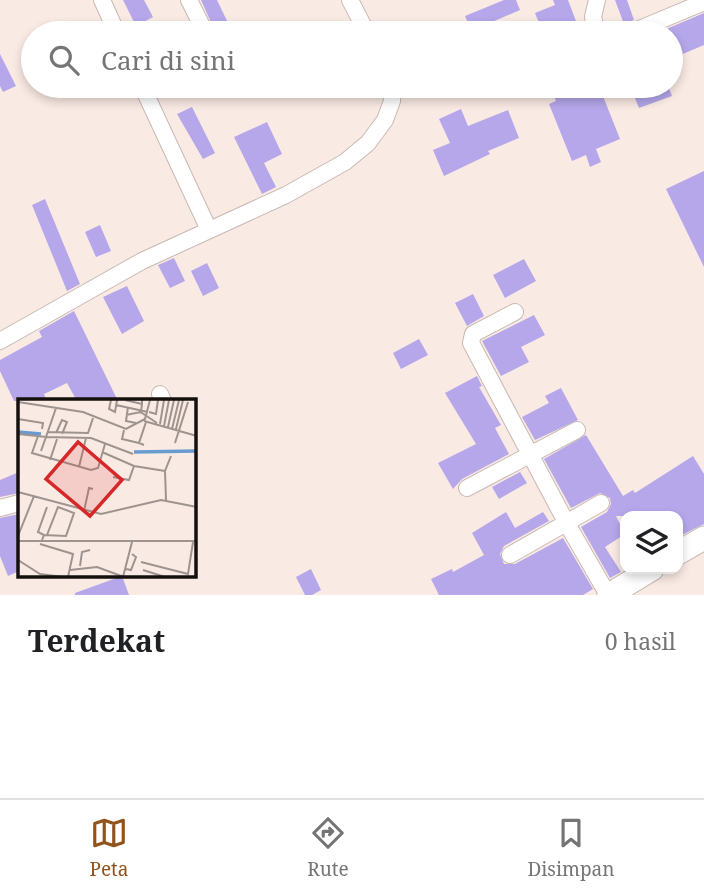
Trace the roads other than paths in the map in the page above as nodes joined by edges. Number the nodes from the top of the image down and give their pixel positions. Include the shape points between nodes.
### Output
1 (102, 0) edge
2 (189, 0) edge
3 (350, 0) edge
4 (597, 0) edge
5 (704, 2) edge
6 (112, 21) edge
7 (200, 21) edge
8 (361, 21) edge
9 (594, 21) edge
10 (659, 21) edge
11 (148, 98) edge
12 (392, 98) edge
13 (209, 230) junction
14 (515, 312) dead end
15 (0, 341) edge
16 (577, 430) dead end
17 (530, 456) junction
18 (467, 488) dead end
19 (18, 503) edge
20 (601, 503) dead end
21 (0, 508) edge
22 (566, 522) junction
23 (704, 538) edge
24 (683, 550) edge
25 (510, 555) dead end
26 (644, 574) edge
27 (608, 595) edge

1 - 6 street
2 - 7 street
3 - 8 street
4 - 9 street
5 - 10 street
11 - 13 street
12 - 13 street via 385,120 368,143 345,162
13 - 15 street via 142,261
14 - 17 street via 473,334 471,344
16 - 17 street
17 - 18 street
17 - 22 street
19 - 21 street
20 - 22 street
22 - 25 street
22 - 27 street
23 - 24 street
26 - 27 street

